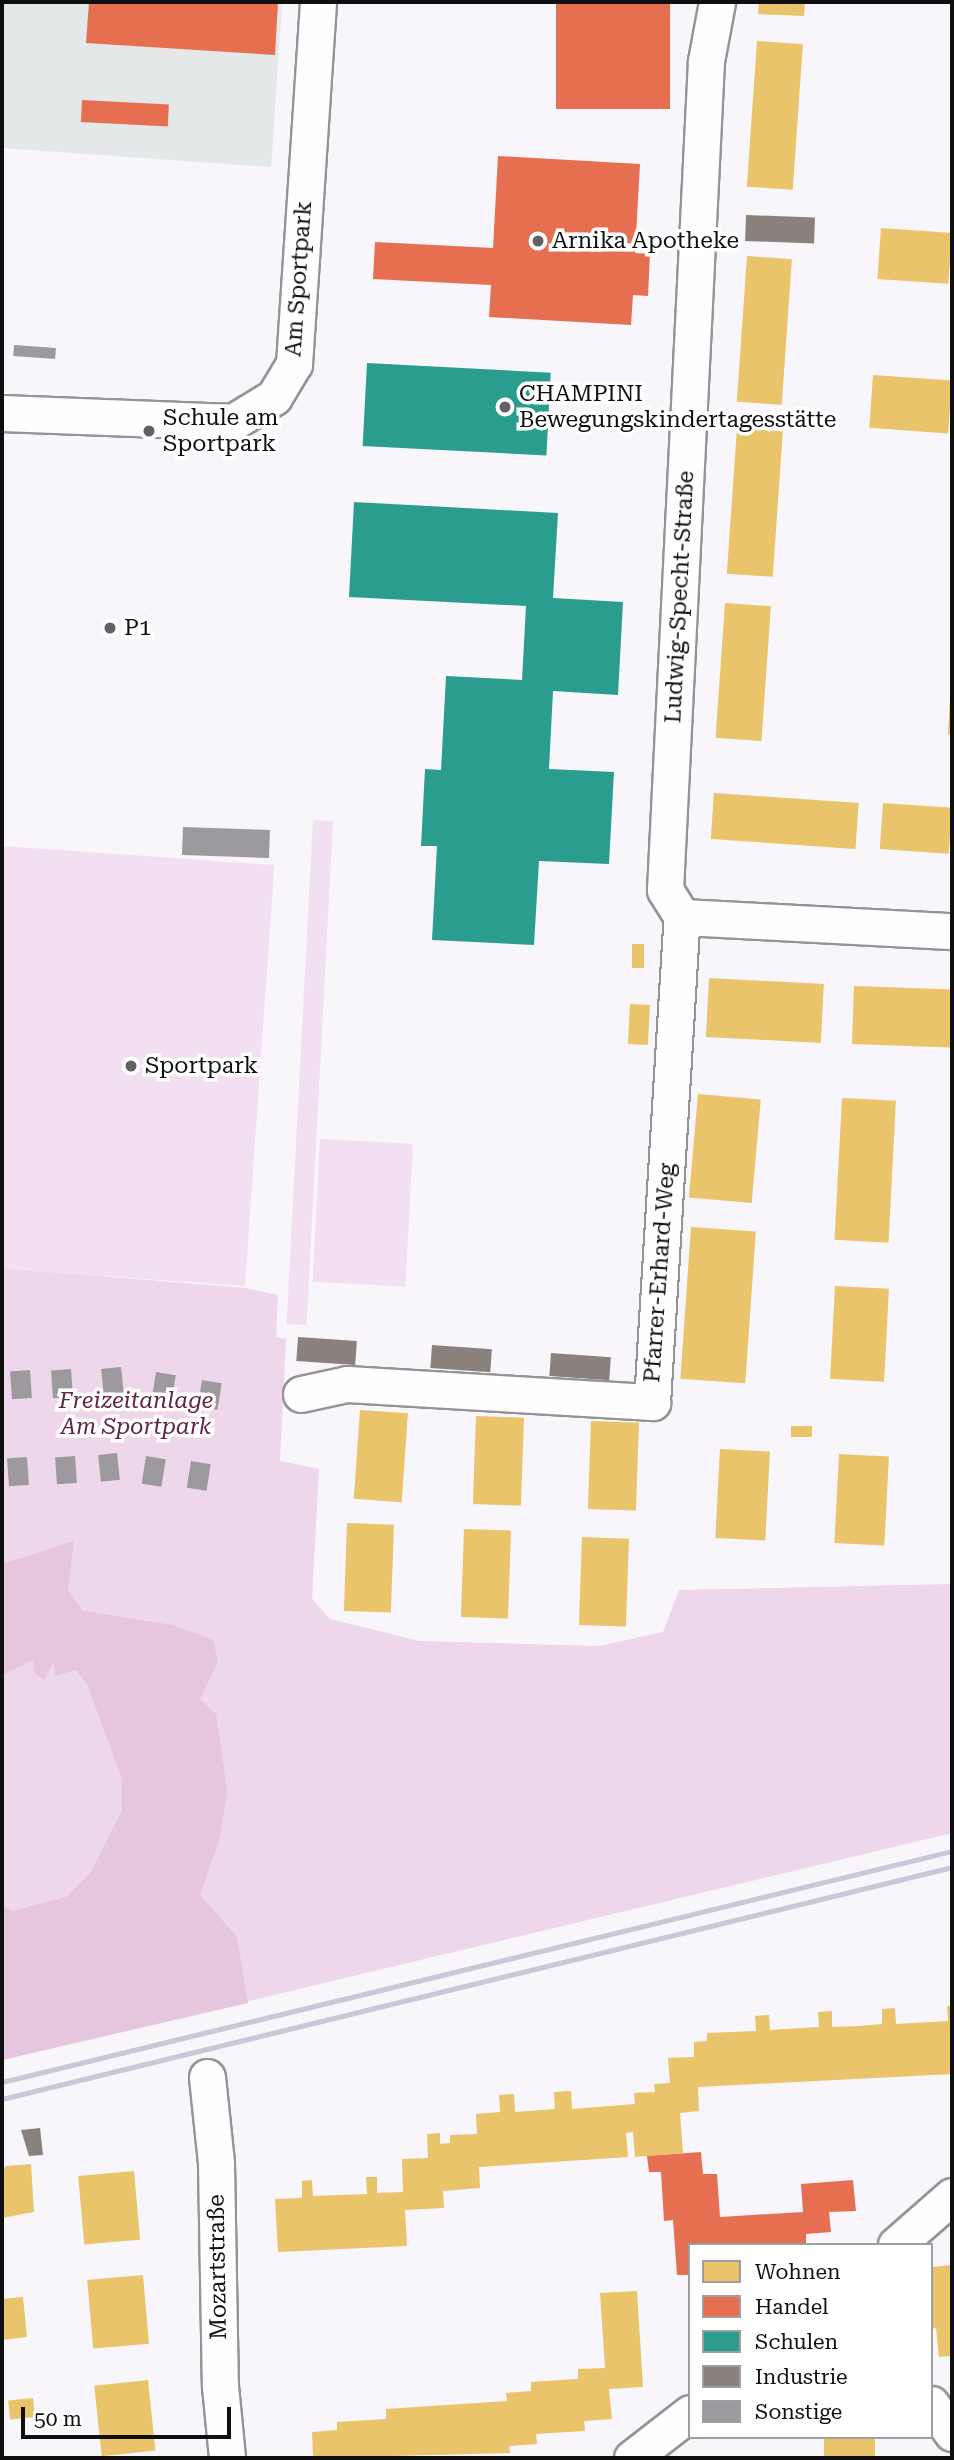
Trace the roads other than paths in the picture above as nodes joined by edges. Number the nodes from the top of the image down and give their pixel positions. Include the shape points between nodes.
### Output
1 (318, 2) edge
2 (717, 2) edge
3 (2, 413) edge
4 (682, 917) junction
5 (952, 932) edge
6 (301, 1394) dead end
7 (207, 2077) dead end
8 (952, 2196) edge
9 (898, 2243) edge
10 (933, 2407) edge
11 (688, 2415) edge
12 (952, 2433) edge
13 (227, 2458) edge
14 (632, 2458) edge

1 - 3 street, Am Sportpark via 294,364 274,397 262,409 233,422
2 - 4 street, Ludwig-Specht-Straße via 706,61 665,890
4 - 5 street
4 - 6 street, Pfarrer-Erhard-Weg via 652,1402 347,1384
7 - 13 street, Mozartstraße via 216,2163 220,2386
8 - 9 street
10 - 12 street
11 - 14 street

